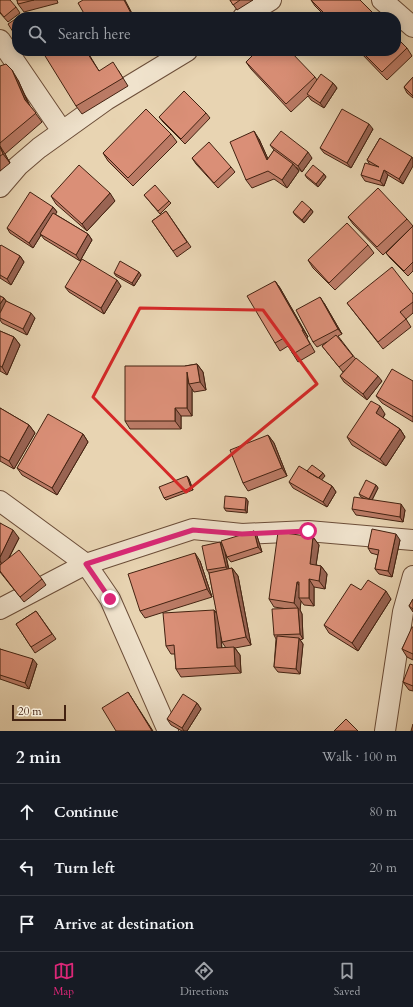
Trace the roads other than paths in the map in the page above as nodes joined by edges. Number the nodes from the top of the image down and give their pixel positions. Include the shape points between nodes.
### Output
1 (271, 0) edge
2 (382, 0) edge
3 (251, 12) edge
4 (396, 12) edge
5 (401, 17) edge
6 (413, 27) edge
7 (0, 40) edge
8 (179, 56) edge
9 (62, 131) junction
10 (0, 187) edge
11 (0, 501) edge
12 (413, 540) edge
13 (86, 564) junction
14 (413, 576) edge
15 (0, 610) edge
16 (168, 731) edge
17 (385, 731) edge

1 - 3 street
2 - 4 street
5 - 6 street
7 - 9 street
8 - 9 street via 106,100
9 - 10 street via 18,166
11 - 13 street
12 - 13 street via 308,531 242,534 193,530
13 - 15 street
13 - 16 street via 110,599
14 - 17 street via 403,612

